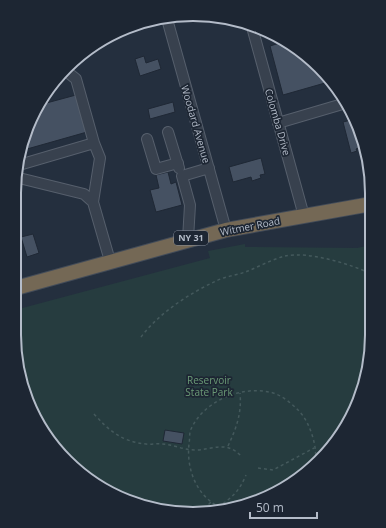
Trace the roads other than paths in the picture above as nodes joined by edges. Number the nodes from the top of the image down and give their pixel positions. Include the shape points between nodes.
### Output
1 (168, 23) edge
2 (253, 32) edge
3 (69, 73) edge
4 (341, 105) edge
5 (278, 123) junction
6 (168, 132) dead end
7 (147, 139) dead end
8 (94, 143) junction
9 (178, 163) junction
10 (23, 164) edge
11 (209, 168) junction
12 (182, 176) junction
13 (21, 179) edge
14 (93, 202) junction
15 (365, 205) edge
16 (304, 216) junction
17 (226, 230) junction
18 (188, 239) junction
19 (110, 261) junction
20 (21, 287) edge

1 - 11 street, Woodard Avenue
2 - 5 street, Colomba Drive
3 - 8 street via 76,79
4 - 5 street
5 - 16 street, Colomba Drive
6 - 9 street
7 - 9 street via 156,169
8 - 10 street
8 - 14 street via 100,158
9 - 12 street
11 - 12 street
11 - 17 street, Woodard Avenue
12 - 18 street via 190,205
13 - 14 street via 84,194
14 - 19 street
15 - 16 highway, Witmer Road / NY 31
16 - 17 highway, Witmer Road / NY 31
17 - 18 highway, Witmer Road / NY 31
18 - 19 highway, Witmer Road / NY 31
19 - 20 highway, Witmer Road / NY 31

